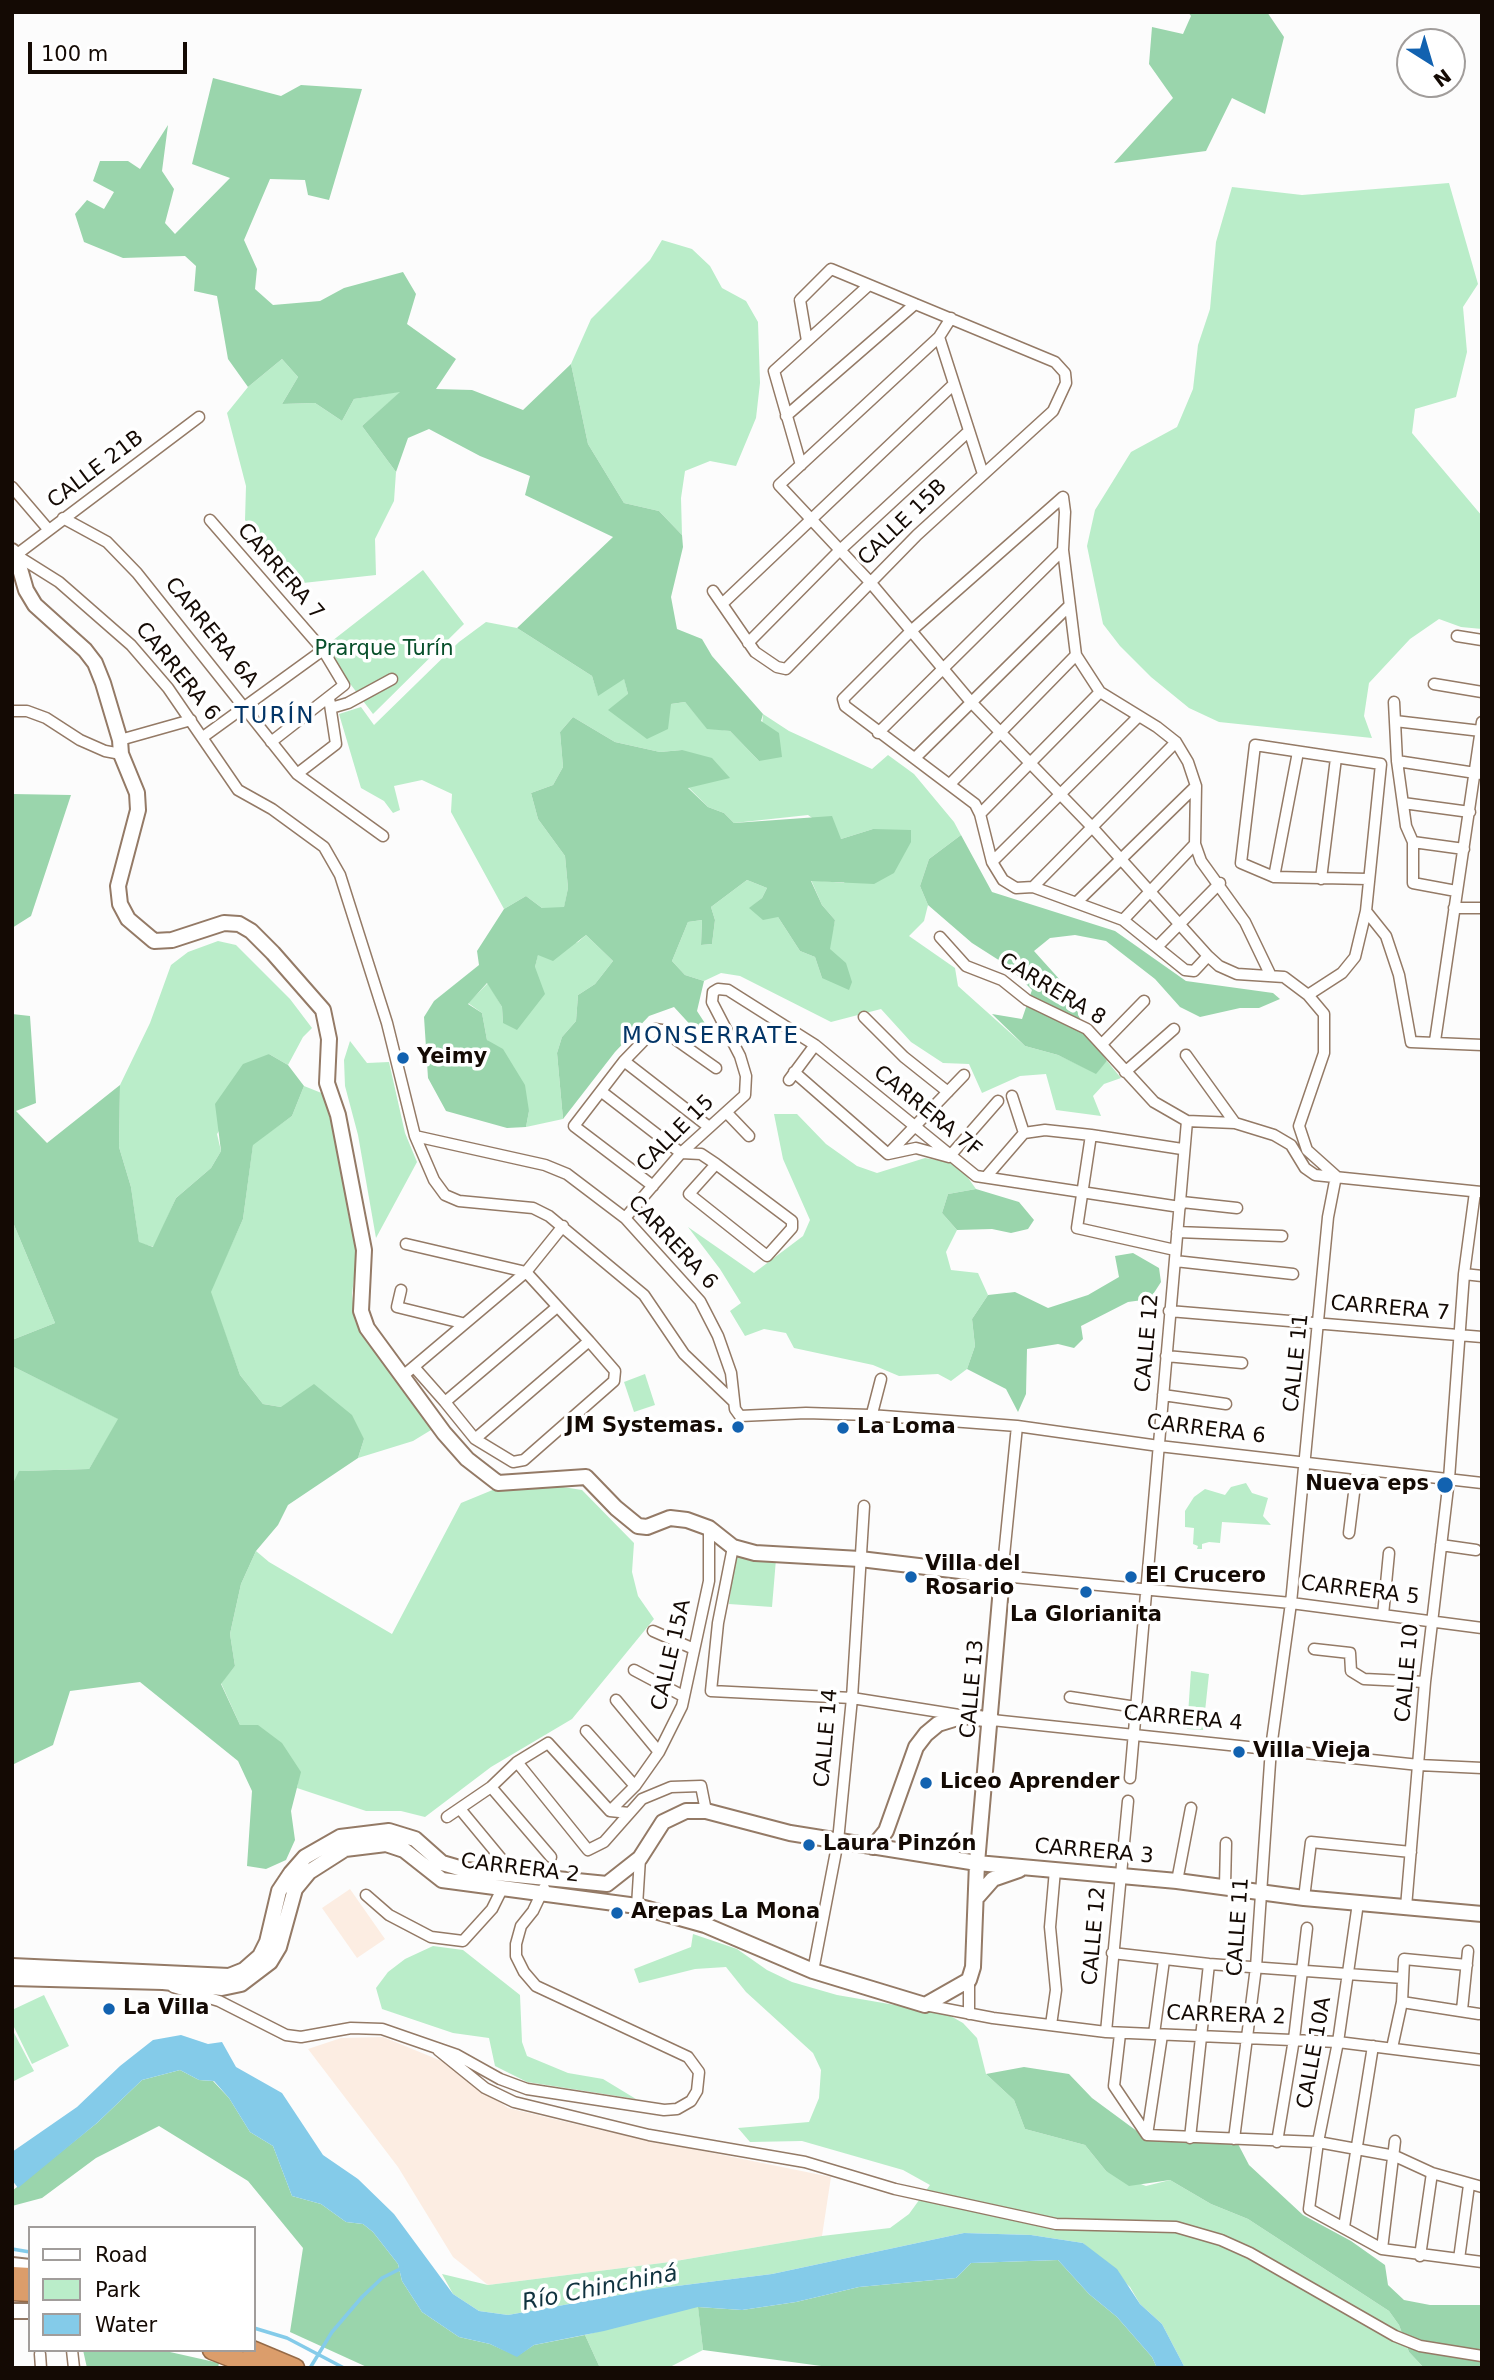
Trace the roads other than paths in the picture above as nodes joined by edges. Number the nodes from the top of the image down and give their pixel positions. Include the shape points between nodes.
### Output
1 (869, 285) junction
2 (915, 304) junction
3 (951, 318) junction
4 (939, 337) junction
5 (807, 341) junction
6 (954, 384) junction
7 (199, 416) dead end
8 (786, 416) junction
9 (969, 431) junction
10 (801, 465) junction
11 (983, 474) junction
12 (12, 486) edge
13 (63, 518) junction
14 (210, 520) dead end
15 (810, 520) junction
16 (48, 529) junction
17 (1063, 550) junction
18 (839, 551) junction
19 (15, 560) edge
20 (870, 582) junction
21 (713, 591) dead end
22 (722, 604) junction
23 (1068, 607) junction
24 (911, 631) junction
25 (1457, 636) dead end
26 (1482, 640) edge
27 (748, 643) junction
28 (323, 650) junction
29 (1076, 655) junction
30 (944, 669) junction
31 (392, 679) dead end
32 (1434, 684) dead end
33 (1100, 692) junction
34 (1482, 692) edge
35 (971, 702) junction
36 (1394, 702) dead end
37 (330, 703) junction
38 (246, 706) junction
39 (12, 711) edge
40 (1139, 716) junction
41 (191, 720) junction
42 (1395, 721) junction
43 (1481, 727) edge
44 (878, 733) junction
45 (1001, 733) junction
46 (203, 737) junction
47 (271, 742) junction
48 (1175, 742) junction
49 (121, 747) junction
50 (1298, 752) junction
51 (916, 757) junction
52 (1336, 758) junction
53 (1397, 761) junction
54 (1031, 764) junction
55 (297, 774) junction
56 (1478, 774) edge
57 (950, 784) junction
58 (1196, 786) junction
59 (1061, 794) junction
60 (1404, 803) junction
61 (1470, 812) junction
62 (980, 814) junction
63 (1092, 827) junction
64 (383, 836) dead end
65 (1413, 842) junction
66 (1195, 844) junction
67 (1464, 849) junction
68 (1122, 859) junction
69 (992, 862) junction
70 (1274, 877) junction
71 (1321, 879) junction
72 (1368, 879) junction
73 (1220, 883) junction
74 (1033, 887) junction
75 (1150, 890) junction
76 (1456, 891) junction
77 (1078, 901) junction
78 (1454, 908) junction
79 (1482, 908) edge
80 (1366, 911) junction
81 (1123, 920) junction
82 (1179, 923) junction
83 (940, 937) dead end
84 (1158, 946) junction
85 (1208, 956) junction
86 (1270, 974) junction
87 (1308, 995) junction
88 (1144, 1001) dead end
89 (864, 1017) dead end
90 (1174, 1029) dead end
91 (1435, 1041) junction
92 (1103, 1043) junction
93 (815, 1045) junction
94 (1482, 1045) edge
95 (1186, 1055) dead end
96 (624, 1061) junction
97 (716, 1068) dead end
98 (1125, 1072) junction
99 (964, 1075) dead end
100 (746, 1076) joint
101 (602, 1092) junction
102 (948, 1092) junction
103 (1012, 1096) dead end
104 (998, 1101) dead end
105 (727, 1113) junction
106 (1187, 1121) junction
107 (1235, 1123) junction
108 (709, 1126) junction
109 (915, 1129) junction
110 (1024, 1133) junction
111 (1091, 1135) junction
112 (415, 1136) junction
113 (749, 1136) dead end
114 (1182, 1149) junction
115 (681, 1153) junction
116 (888, 1154) junction
117 (950, 1157) junction
118 (716, 1164) junction
119 (1336, 1176) junction
120 (986, 1177) junction
121 (653, 1186) junction
122 (1083, 1192) junction
123 (1478, 1192) edge
124 (1181, 1205) junction
125 (1237, 1208) dead end
126 (625, 1218) junction
127 (563, 1226) junction
128 (1178, 1232) junction
129 (1282, 1236) dead end
130 (406, 1244) dead end
131 (1175, 1255) junction
132 (526, 1272) junction
133 (1293, 1274) dead end
134 (1464, 1274) junction
135 (1482, 1276) edge
136 (401, 1290) dead end
137 (557, 1307) junction
138 (1169, 1311) junction
139 (462, 1323) junction
140 (1320, 1323) junction
141 (1459, 1334) junction
142 (1482, 1337) edge
143 (589, 1341) junction
144 (1167, 1356) junction
145 (1242, 1363) dead end
146 (409, 1371) junction
147 (881, 1379) dead end
148 (1163, 1395) junction
149 (733, 1401) junction
150 (445, 1402) junction
151 (1226, 1404) dead end
152 (870, 1415) junction
153 (1017, 1426) junction
154 (869, 1429) dead end
155 (475, 1439) junction
156 (1159, 1446) junction
157 (1305, 1464) junction
158 (1357, 1469) junction
159 (1448, 1479) junction
160 (1482, 1483) edge
161 (864, 1506) dead end
162 (709, 1528) junction
163 (1349, 1533) dead end
164 (1441, 1545) junction
165 (733, 1547) junction
166 (1476, 1550) dead end
167 (1389, 1553) dead end
168 (860, 1559) junction
169 (1002, 1576) junction
170 (1146, 1591) junction
171 (1291, 1603) junction
172 (1383, 1615) junction
173 (1432, 1621) junction
174 (1482, 1629) edge
175 (653, 1631) dead end
176 (694, 1649) junction
177 (1314, 1649) dead end
178 (634, 1670) dead end
179 (1425, 1682) junction
180 (683, 1696) junction
181 (1070, 1697) dead end
182 (852, 1698) junction
183 (616, 1700) dead end
184 (1136, 1707) junction
185 (964, 1716) junction
186 (992, 1720) junction
187 (586, 1731) dead end
188 (1133, 1735) junction
189 (1271, 1748) junction
190 (659, 1752) junction
191 (516, 1762) junction
192 (1419, 1765) junction
193 (1482, 1768) edge
194 (1130, 1777) dead end
195 (635, 1786) junction
196 (491, 1787) junction
197 (1128, 1801) dead end
198 (1191, 1808) dead end
199 (460, 1810) junction
200 (610, 1811) junction
201 (706, 1811) junction
202 (629, 1813) junction
203 (447, 1817) dead end
204 (838, 1841) junction
205 (1226, 1843) dead end
206 (873, 1847) junction
207 (1410, 1852) junction
208 (551, 1857) dead end
209 (640, 1858) junction
210 (977, 1863) junction
211 (1028, 1868) junction
212 (1055, 1870) junction
213 (513, 1873) junction
214 (1119, 1875) junction
215 (546, 1877) junction
216 (1177, 1881) junction
217 (1225, 1886) junction
218 (502, 1889) junction
219 (1261, 1893) junction
220 (543, 1894) junction
221 (366, 1895) dead end
222 (978, 1896) junction
223 (1304, 1898) junction
224 (1358, 1903) junction
225 (637, 1906) junction
226 (1406, 1907) junction
227 (1482, 1914) edge
228 (1307, 1927) dead end
229 (1468, 1951) dead end
230 (1112, 1953) junction
231 (1164, 1960) junction
232 (1209, 1964) junction
233 (1467, 1965) junction
234 (12, 1966) edge
235 (1256, 1967) junction
236 (813, 1971) junction
237 (1303, 1971) junction
238 (1348, 1973) junction
239 (12, 1978) edge
240 (1403, 1979) junction
241 (969, 1980) junction
242 (163, 1982) junction
243 (1402, 2002) junction
244 (925, 2005) junction
245 (1462, 2010) junction
246 (969, 2014) junction
247 (1479, 2014) dead end
248 (1051, 2025) junction
249 (1106, 2032) junction
250 (1120, 2034) junction
251 (1158, 2034) junction
252 (1204, 2035) junction
253 (1249, 2037) junction
254 (1294, 2039) junction
255 (1338, 2042) junction
256 (1373, 2046) junction
257 (1392, 2048) junction
258 (438, 2050) junction
259 (1482, 2060) edge
260 (1147, 2135) junction
261 (1190, 2138) junction
262 (1234, 2139) junction
263 (1395, 2141) dead end
264 (1277, 2142) junction
265 (1318, 2142) junction
266 (1357, 2149) junction
267 (1395, 2156) junction
268 (1432, 2173) junction
269 (1469, 2185) junction
270 (1482, 2187) edge
271 (1344, 2227) junction
272 (1382, 2249) junction
273 (1420, 2256) junction
274 (1459, 2259) junction
275 (1482, 2262) edge
276 (219, 2352) edge
277 (40, 2354) dead end
278 (1482, 2357) edge
279 (251, 2361) edge
280 (41, 2368) edge
281 (295, 2368) edge

1 - 2 street
1 - 5 street
1 - 5 street via 831,269 800,300
2 - 3 street
2 - 8 street
3 - 4 street
3 - 11 street, CALLE 15B via 1055,362 1065,373 1066,383 1053,411
4 - 6 street
4 - 10 street
5 - 8 street via 774,371
6 - 9 street
6 - 15 street
7 - 13 street, CALLE 21B
8 - 10 street
9 - 11 street
9 - 18 street
10 - 15 street via 779,485
11 - 20 street, CALLE 15B
12 - 16 street
13 - 16 street, CALLE 21B
13 - 38 street, CARRERA 6A via 107,542
14 - 28 street, CARRERA 7
15 - 18 street
15 - 22 street
16 - 19 street, CALLE 21B
17 - 23 street
17 - 24 street via 1063,497
17 - 30 street
18 - 20 street
18 - 27 street
19 - 41 street, CARRERA 6 via 59,582 109,623
19 - 49 main road via 35,605 95,663
20 - 24 street
20 - 27 street, CALLE 15B via 786,668 769,663
21 - 22 street
22 - 27 street
23 - 29 street
23 - 35 street
24 - 30 street
24 - 44 street via 843,699 845,706
25 - 26 street
28 - 37 street, CARRERA 7 via 344,685
28 - 38 street
29 - 33 street
29 - 45 street
30 - 35 street
30 - 44 street
31 - 37 street via 348,703
32 - 34 street
33 - 40 street
33 - 54 street
35 - 45 street
35 - 51 street
36 - 42 street
37 - 47 street
37 - 55 street via 336,744
38 - 46 street
38 - 47 street, CARRERA 6A
39 - 49 street via 46,718 80,740
40 - 48 street
40 - 59 street
41 - 46 street, CARRERA 6
41 - 49 street
42 - 43 street
42 - 53 street
43 - 56 street
44 - 51 street
45 - 54 street
45 - 57 street
46 - 112 street, CARRERA 6 via 237,790 324,847 340,876 395,1050
47 - 55 street, CARRERA 6A
48 - 58 street
48 - 63 street
49 - 146 main road via 138,810 118,886 128,919 154,941 172,940 224,923 239,924 266,946 323,1010 329,1039 327,1083 338,1115 364,1250 361,1311 367,1328
50 - 52 street
50 - 70 street
50 - 70 street via 1255,745 1241,863
51 - 57 street
52 - 71 street
52 - 72 street via 1381,764
53 - 56 street
53 - 60 street
54 - 59 street
54 - 62 street
55 - 64 street, CARRERA 6A
56 - 61 street
57 - 62 street via 975,804
58 - 66 street
58 - 68 street
59 - 63 street
59 - 69 street
60 - 61 street
60 - 65 street
61 - 67 street
62 - 69 street
63 - 68 street
63 - 74 street
65 - 67 street
65 - 76 street via 1413,883
66 - 73 street via 1201,861
66 - 75 street
67 - 76 street
68 - 75 street
68 - 77 street
69 - 74 street via 1003,880 1016,888
70 - 71 street
71 - 72 street
72 - 80 street
73 - 82 street
73 - 86 street
74 - 77 street
75 - 81 street
75 - 82 street
76 - 78 street
77 - 81 street
78 - 79 street
78 - 91 street
80 - 87 street via 1350,965
80 - 91 street via 1386,936 1399,975 1408,1038 1416,1044
81 - 84 street
82 - 84 street
82 - 85 street
83 - 92 street, CARRERA 8 via 966,966 1002,979 1027,1000 1087,1029
84 - 85 street via 1185,970 1194,971
85 - 86 street via 1237,974
86 - 87 street via 1284,977
87 - 119 street via 1324,1013 1326,1040 1299,1126 1301,1138 1319,1164
88 - 92 street
89 - 102 street
90 - 98 street
91 - 94 street
92 - 98 street, CARRERA 8
93 - 100 street, CARRERA 7F via 729,990 718,989 712,1002
93 - 109 street, CARRERA 7F
93 - 116 street via 792,1076
95 - 107 street
96 - 97 street via 650,1031 662,1030
96 - 101 street
96 - 108 street
98 - 106 street, CARRERA 8 via 1154,1102
99 - 102 street
100 - 105 street, CALLE 15 via 745,1095
101 - 115 street
101 - 121 street via 574,1126
102 - 109 street
103 - 110 street
104 - 117 street
105 - 108 street, CALLE 15
105 - 113 street
106 - 107 street, CARRERA 8
106 - 114 street, CALLE 12
107 - 119 street, CARRERA 8 via 1291,1145 1309,1172
108 - 115 street, CALLE 15
109 - 116 street
109 - 117 street, CARRERA 7F
110 - 111 street via 1045,1130
110 - 120 street
111 - 114 street
111 - 122 street
112 - 126 street, CARRERA 6 via 545,1165 567,1174
112 - 127 street via 434,1180 446,1195 459,1201 533,1208
114 - 124 street, CALLE 12
115 - 118 street via 701,1154
115 - 121 street, CALLE 15
116 - 117 street via 916,1149
117 - 120 street, CARRERA 7F via 968,1172
118 - 118 street via 689,1195 766,1256 792,1228 792,1221
119 - 123 street, CARRERA 8
119 - 140 street, CALLE 11 via 1328,1217
120 - 122 street, CARRERA 7F
121 - 126 street, CALLE 15
122 - 124 street, CARRERA 7F
122 - 131 street via 1077,1228
123 - 134 street, CALLE 10
124 - 125 street, CARRERA 7F
124 - 128 street, CALLE 12
126 - 149 street, CARRERA 6 via 700,1301 731,1373
127 - 132 street
127 - 149 street via 644,1296 684,1354
128 - 129 street
128 - 131 street, CALLE 12
130 - 132 street
131 - 133 street
131 - 138 street, CALLE 12
132 - 137 street
132 - 139 street
134 - 135 street
134 - 141 street, CALLE 10
136 - 139 street via 397,1307
137 - 143 street
137 - 150 street
138 - 140 street, CARRERA 7
138 - 144 street, CALLE 12
139 - 146 street
140 - 141 street, CARRERA 7
140 - 157 street, CALLE 11
141 - 142 street, CARRERA 7
141 - 159 street, CALLE 10
143 - 155 street
143 - 155 street via 615,1371 614,1381 524,1460 513,1462
144 - 145 street
144 - 148 street, CALLE 12
146 - 150 street
146 - 162 main road via 444,1433 498,1483 586,1477 638,1526 670,1518
147 - 152 street
148 - 151 street
148 - 156 street, CALLE 12
149 - 152 street, CARRERA 6 via 740,1416 749,1418 806,1413
150 - 155 street
152 - 153 street, CARRERA 6
152 - 154 street
153 - 156 street, CARRERA 6
153 - 169 street, CALLE 13
156 - 157 street, CARRERA 6
156 - 170 street, CALLE 12
157 - 158 street, CARRERA 6
157 - 171 street, CALLE 11
158 - 159 street, CARRERA 6
158 - 163 street
159 - 160 street, CARRERA 6
159 - 164 street, CALLE 10
161 - 168 street, CALLE 14
162 - 165 main road
162 - 176 street, CALLE 15A via 709,1581
164 - 166 street
164 - 173 street, CALLE 10
165 - 168 main road, CARRERA 5 via 755,1553
165 - 182 street, CARRERA 4 via 718,1623 712,1691
167 - 172 street
168 - 169 main road, CARRERA 5
168 - 182 street, CALLE 14
169 - 170 street, CARRERA 5
169 - 186 main road, CALLE 13
170 - 171 street, CARRERA 5
170 - 184 street, CALLE 12
171 - 172 street, CARRERA 5
171 - 189 street, CALLE 11
172 - 173 street, CARRERA 5
173 - 174 street, CARRERA 5
173 - 179 street, CALLE 10
175 - 176 street
176 - 180 street, CALLE 15A
177 - 179 street via 1350,1653 1351,1671 1364,1679
178 - 180 street
179 - 192 street, CALLE 10
180 - 190 street, CALLE 15A via 676,1723
181 - 184 street
182 - 185 street, CARRERA 4
182 - 204 street, CALLE 14
183 - 190 street
184 - 188 street, CALLE 12
185 - 186 main road, CARRERA 4
185 - 206 main road via 938,1724 916,1747 886,1831
186 - 188 street, CARRERA 4
186 - 210 main road, CALLE 13
187 - 195 street
188 - 189 street, CARRERA 4
188 - 194 street, CALLE 12
189 - 192 street, CARRERA 4
189 - 219 street, CALLE 11
190 - 195 street, CALLE 15A
191 - 196 street
191 - 200 street via 548,1742
191 - 202 street via 588,1850 604,1842
192 - 193 street, CARRERA 4
192 - 207 street, CALLE 10
195 - 200 street, CALLE 15A
196 - 199 street
196 - 208 street
197 - 214 street, CALLE 12
198 - 216 street
199 - 203 street
199 - 213 street, CARRERA 2
200 - 202 street
201 - 202 street via 701,1786 657,1792
201 - 204 main road, CARRERA 3
201 - 209 main road via 686,1811 663,1822
204 - 206 main road, CARRERA 3
204 - 236 street, CALLE 14
205 - 217 street
206 - 210 main road, CARRERA 3
207 - 223 street via 1311,1842
207 - 226 street, CALLE 10
209 - 215 main road, CARRERA 2 via 607,1884
209 - 225 street
210 - 211 main road, CARRERA 3
210 - 222 main road, CALLE 13
211 - 212 main road, CARRERA 3
211 - 222 main road via 993,1879
212 - 214 main road, CARRERA 3
212 - 248 street via 1050,1927 1056,1990
213 - 215 main road, CARRERA 2
213 - 234 main road, CARRERA 2 via 466,1870 442,1863 415,1839 389,1831 340,1837 305,1857 291,1873 279,1891 260,1956 236,1973 211,1977
214 - 216 main road, CARRERA 3
214 - 230 street, CALLE 12
215 - 220 street
216 - 217 main road, CARRERA 3
217 - 219 main road, CARRERA 3
218 - 220 main road, CARRERA 2
218 - 221 street via 468,1939 457,1941 431,1937 389,1915
218 - 242 main road, CARRERA 2 via 442,1880 404,1850 386,1844 345,1849 309,1872 295,1889 279,1947 257,1974 222,1988
219 - 223 main road, CARRERA 3
219 - 235 street, CALLE 11
220 - 225 main road, CARRERA 2
220 - 258 street via 521,1926 516,1944 516,1956 536,1986 688,2057 699,2072 691,2101 664,2110 527,2089
222 - 241 main road, CALLE 13 via 976,1950
223 - 224 main road, CARRERA 3
224 - 226 main road, CARRERA 3
224 - 238 street, CALLE 10A
225 - 236 main road, CARRERA 2 via 705,1925
226 - 227 main road, CARRERA 3
228 - 237 street
229 - 233 street
230 - 231 street
230 - 249 street, CALLE 12
231 - 232 street
231 - 251 street
232 - 235 street
232 - 252 street
233 - 240 street via 1404,1959
233 - 245 street
235 - 237 street
235 - 253 street, CALLE 11
236 - 244 main road, CARRERA 2
237 - 238 street
237 - 254 street
238 - 240 street
238 - 255 street, CALLE 10A
239 - 242 main road, CARRERA 2
240 - 243 street
241 - 244 main road
241 - 246 street
242 - 258 street via 219,2001 286,2035 382,2029
243 - 245 street
243 - 257 street
244 - 246 street, CARRERA 2
245 - 247 street
246 - 248 street, CARRERA 2
248 - 249 street, CARRERA 2
249 - 250 street, CARRERA 2
250 - 251 street, CARRERA 2
250 - 260 street via 1114,2086
251 - 252 street, CARRERA 2
251 - 260 street
252 - 253 street, CARRERA 2
252 - 261 street
253 - 254 street, CARRERA 2
253 - 262 street, CALLE 11
254 - 255 street, CARRERA 2
254 - 264 street
255 - 256 street, CARRERA 2
255 - 265 street, CALLE 10A
256 - 257 street, CARRERA 2
256 - 266 street
257 - 259 street, CARRERA 2
258 - 278 street via 485,2088 514,2102 649,2135 805,2162 895,2189 1056,2224 1176,2227 1221,2240 1395,2336 1420,2346
260 - 261 street
261 - 262 street
262 - 264 street
263 - 267 street
264 - 265 street
265 - 266 street
265 - 271 street, CALLE 10A via 1309,2209
266 - 267 street
266 - 271 street
267 - 268 street
267 - 272 street
268 - 269 street
268 - 273 street
269 - 270 street
269 - 274 street
271 - 272 street
272 - 273 street
273 - 274 street
274 - 275 street
276 - 279 highway
277 - 280 street
279 - 281 highway

